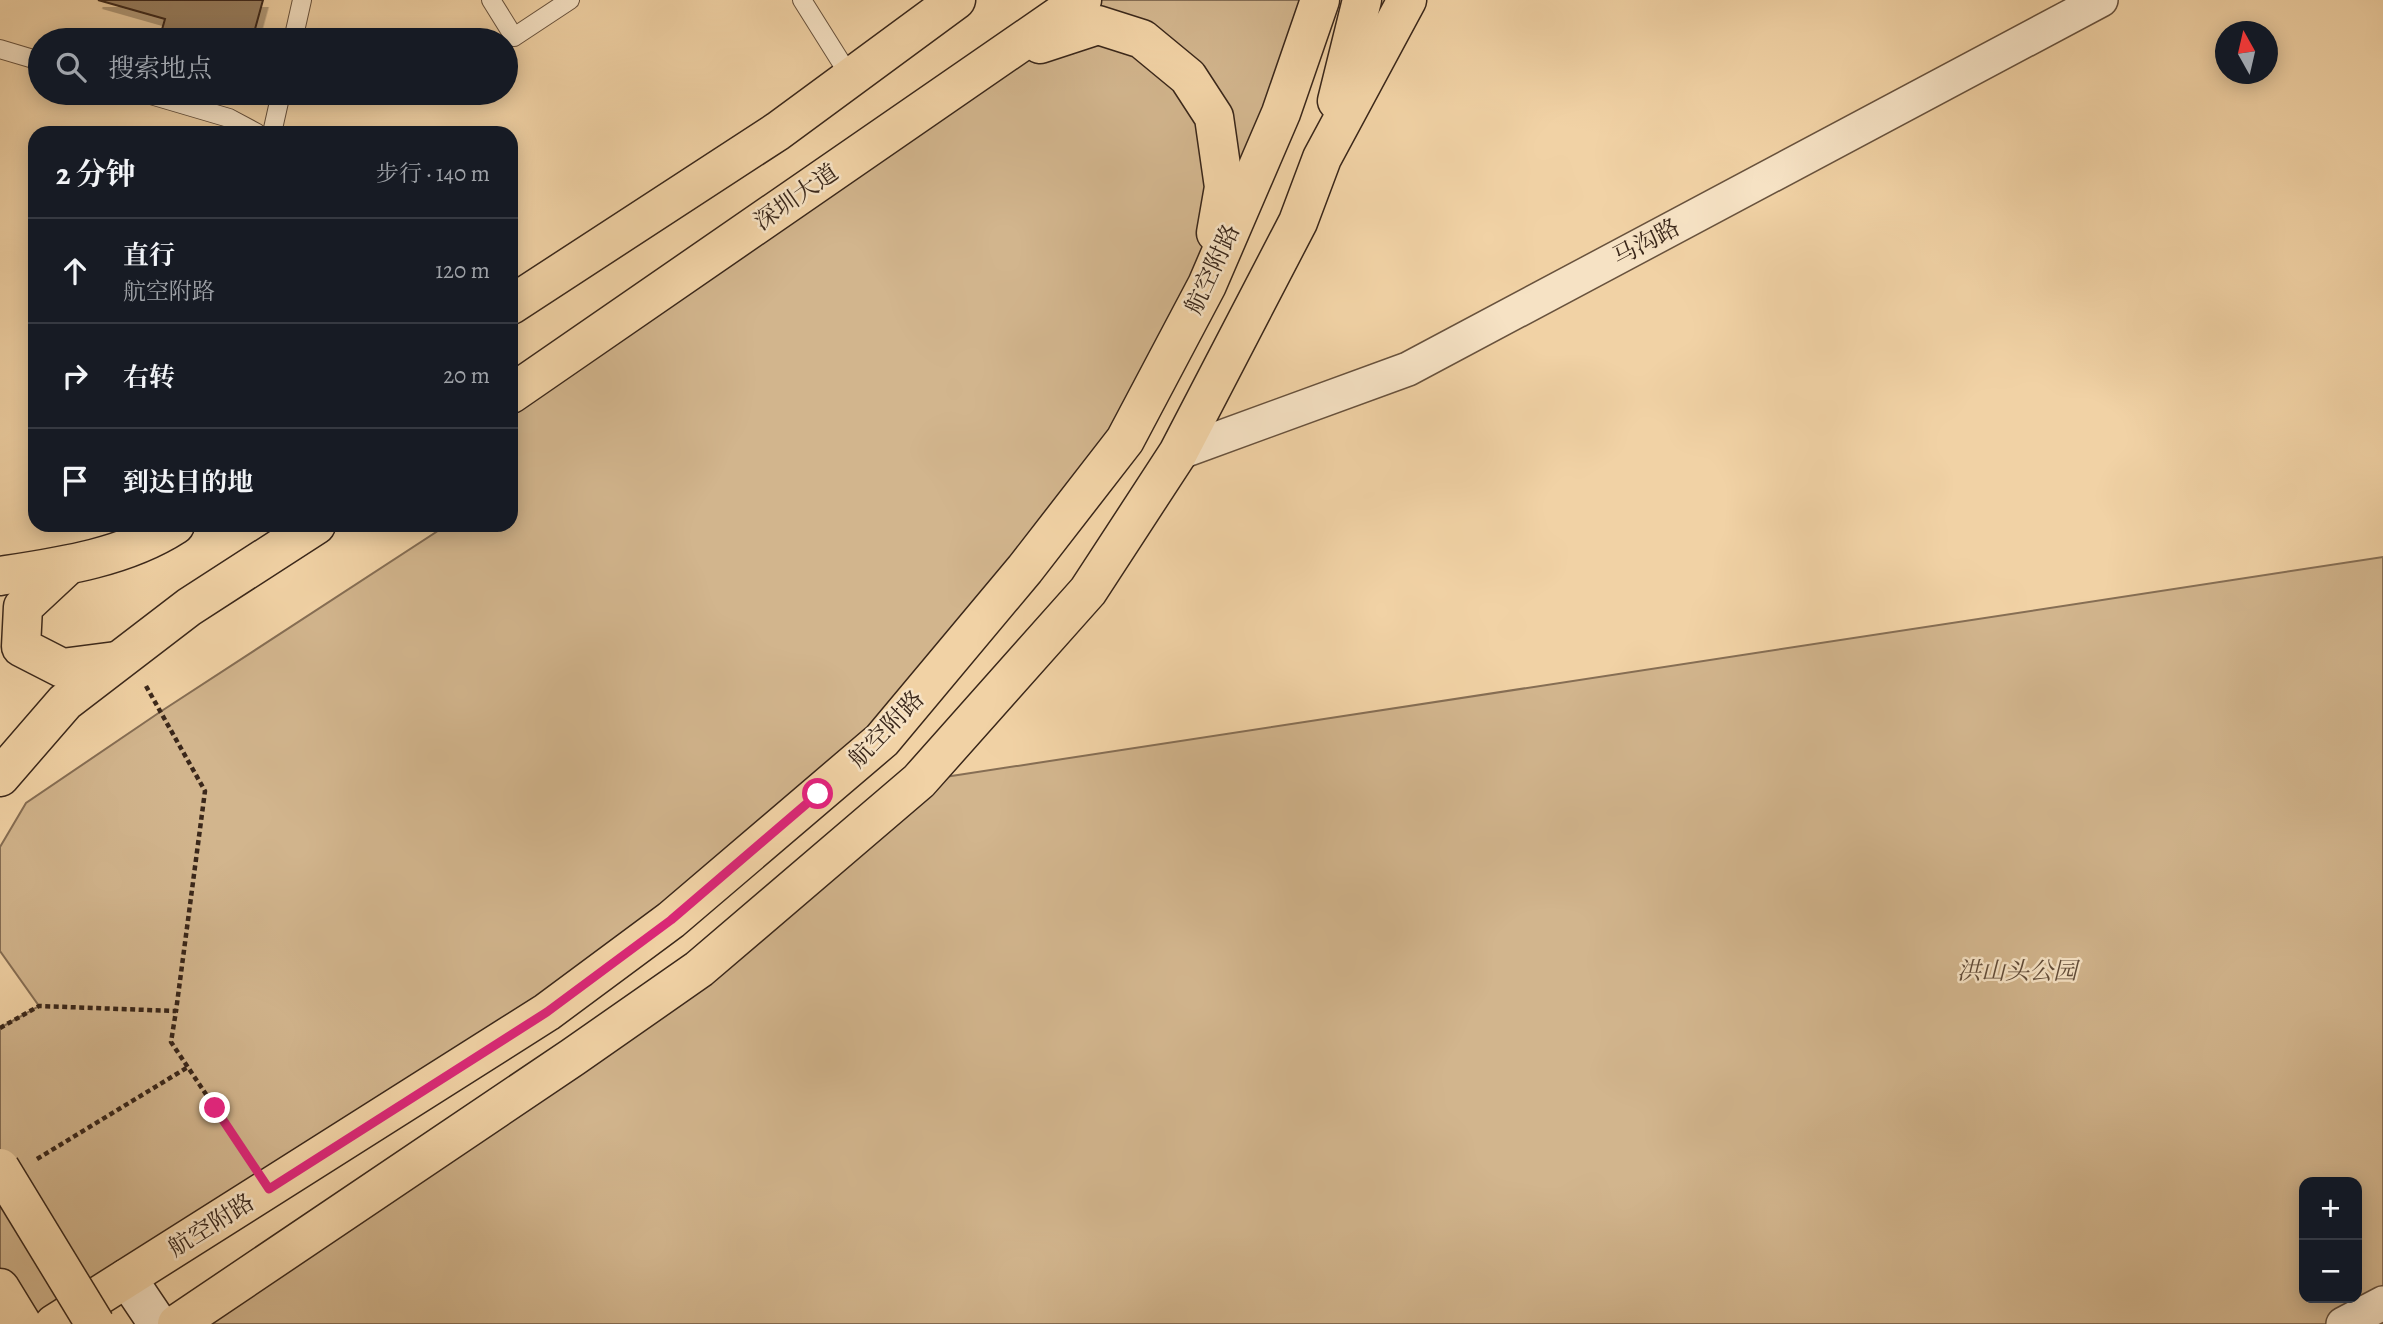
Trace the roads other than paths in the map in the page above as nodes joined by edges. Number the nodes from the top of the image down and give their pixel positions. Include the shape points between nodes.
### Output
1 (302, 0) edge
2 (491, 0) edge
3 (570, 0) edge
4 (802, 0) edge
5 (956, 0) edge
6 (1082, 0) edge
7 (1320, 0) edge
8 (1362, 0) edge
9 (1407, 0) edge
10 (2101, 0) edge
11 (296, 28) edge
12 (508, 28) edge
13 (518, 34) edge
14 (0, 49) edge
15 (28, 57) edge
16 (995, 59) junction
17 (851, 78) junction
18 (185, 105) edge
19 (278, 105) edge
20 (244, 126) edge
21 (273, 126) edge
22 (1322, 158) junction
23 (1207, 285) junction
24 (518, 300) edge
25 (518, 389) edge
26 (1178, 453) junction
27 (305, 532) edge
28 (163, 533) edge
29 (67, 566) junction
30 (0, 576) edge
31 (124, 657) junction
32 (0, 777) edge
33 (18, 1164) edge
34 (127, 1278) junction
35 (0, 1288) edge
36 (2383, 1303) edge
37 (22, 1324) edge
38 (54, 1324) edge
39 (95, 1324) edge
40 (158, 1324) edge
41 (177, 1324) edge
42 (2343, 1324) edge

1 - 11 lane
2 - 12 lane
3 - 13 lane
4 - 17 lane
5 - 17 main road
6 - 16 main road, 深圳大道
7 - 23 main road, 航空附路 via 1281,113
8 - 22 main road
9 - 22 main road
10 - 26 street, 马沟路 via 1408,369
14 - 15 lane
16 - 23 main road via 1098,25 1142,39 1188,77 1214,117 1224,187
16 - 25 main road, 深圳大道
17 - 24 main road via 778,131
18 - 20 lane
19 - 21 lane
22 - 26 main road via 1298,222
23 - 34 main road, 航空附路 via 1125,440 882,740 671,920 547,1012
26 - 41 main road via 1088,591 919,781 699,969
27 - 31 main road via 189,607
28 - 29 main road
29 - 30 main road
29 - 31 main road via 23,607 21,647 62,668
31 - 32 main road via 65,702
33 - 39 main road, bridge
34 - 38 main road, 航空附路
34 - 40 main road
35 - 37 main road
36 - 42 street

